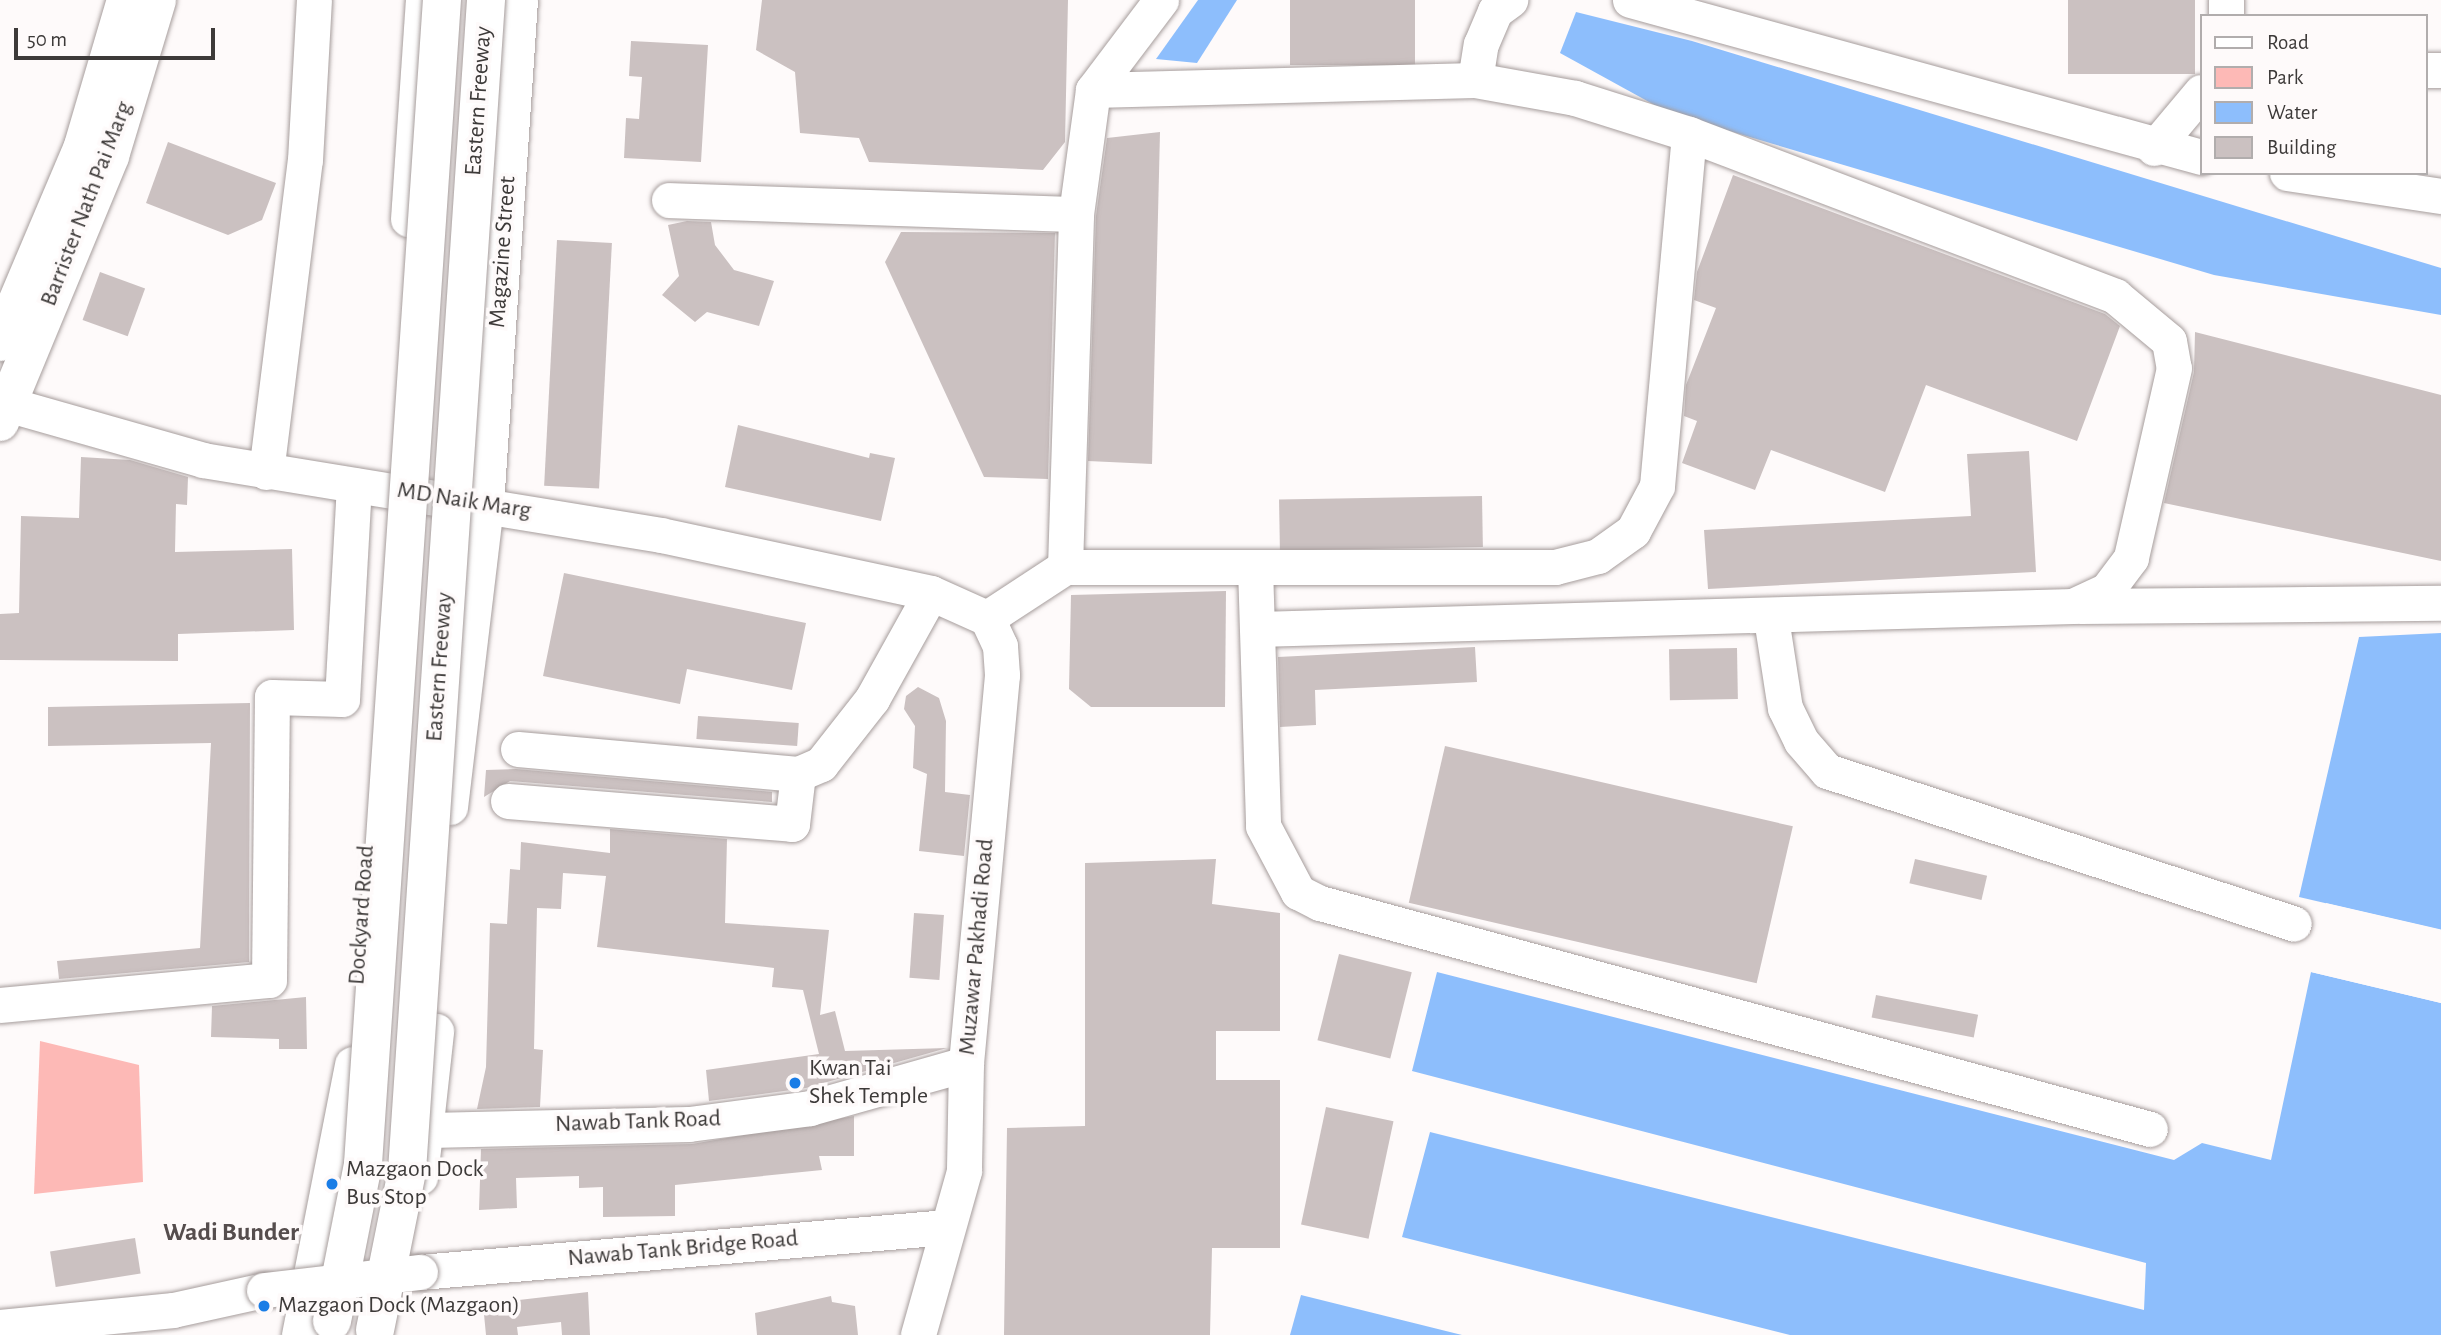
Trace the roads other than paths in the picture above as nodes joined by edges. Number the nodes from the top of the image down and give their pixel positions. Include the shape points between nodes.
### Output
1 (126, 0) edge
2 (157, 0) edge
3 (313, 0) edge
4 (423, 0) edge
5 (442, 0) edge
6 (486, 0) edge
7 (520, 0) edge
8 (1161, 0) edge
9 (1510, 0) edge
10 (1630, 0) edge
11 (1475, 80) junction
12 (1093, 90) junction
13 (2200, 93) edge
14 (1689, 134) junction
15 (2154, 148) junction
16 (2200, 157) edge
17 (2300, 175) edge
18 (2441, 197) edge
19 (669, 200) dead end
20 (1076, 215) junction
21 (0, 342) edge
22 (2, 409) edge
23 (266, 472) junction
24 (354, 485) junction
25 (392, 490) junction
26 (486, 504) junction
27 (1065, 568) junction
28 (1255, 568) junction
29 (931, 593) junction
30 (2441, 603) edge
31 (2073, 606) junction
32 (987, 618) junction
33 (1771, 618) junction
34 (1256, 629) junction
35 (518, 749) dead end
36 (797, 774) junction
37 (508, 801) dead end
38 (2294, 924) dead end
39 (0, 1005) edge
40 (967, 1064) junction
41 (2150, 1129) dead end
42 (429, 1130) junction
43 (947, 1227) junction
44 (411, 1276) junction
45 (308, 1290) junction
46 (174, 1322) edge
47 (0, 1327) edge
48 (315, 1328) edge
49 (383, 1333) edge
50 (918, 1335) edge

1 - 21 main road, Barrister Nath Pai Marg via 83,146
2 - 22 main road, Barrister Nath Pai Marg via 110,156
3 - 23 street via 306,160
4 - 25 street
5 - 48 main road, Eastern Freeway, bridge via 363,1164
6 - 49 main road, Eastern Freeway, bridge via 407,1171
7 - 26 street, Magazine Street
8 - 12 street
9 - 11 street via 1495,11 1480,44
10 - 15 street
11 - 12 street
11 - 14 street via 1575,98
12 - 20 street
13 - 15 street
14 - 28 street via 1657,486 1633,531 1598,556 1555,567
14 - 31 street via 2115,296 2169,341 2174,369 2131,558 2107,590
15 - 16 street
17 - 18 street
19 - 20 street
20 - 27 street
22 - 23 street, MD Naik Marg
23 - 24 street, MD Naik Marg
24 - 25 street, MD Naik Marg
24 - 39 street via 342,699 272,697 269,980
25 - 26 street, MD Naik Marg
25 - 45 street, Dockyard Road via 349,1104
26 - 29 street, MD Naik Marg
26 - 42 street via 453,769
27 - 28 street
27 - 32 street
28 - 34 street
29 - 32 street
29 - 36 street via 872,699 821,764
30 - 31 street
31 - 33 street
32 - 40 street, Muzawar Pakhadi Road via 1000,646 1002,675
33 - 34 street
33 - 38 street via 1786,708 1801,741 1827,771
34 - 41 street via 1263,826 1298,892
35 - 36 street
36 - 37 street via 792,824
40 - 42 street, Nawab Tank Road via 810,1108 689,1124
40 - 43 street, Muzawar Pakhadi Road via 964,1171
42 - 44 street
43 - 44 street, Nawab Tank Bridge Road
43 - 50 street, Muzawar Pakhadi Road
44 - 45 street
44 - 46 street, bridge via 264,1290
44 - 49 street
45 - 48 street, Dockyard Road
46 - 47 street

